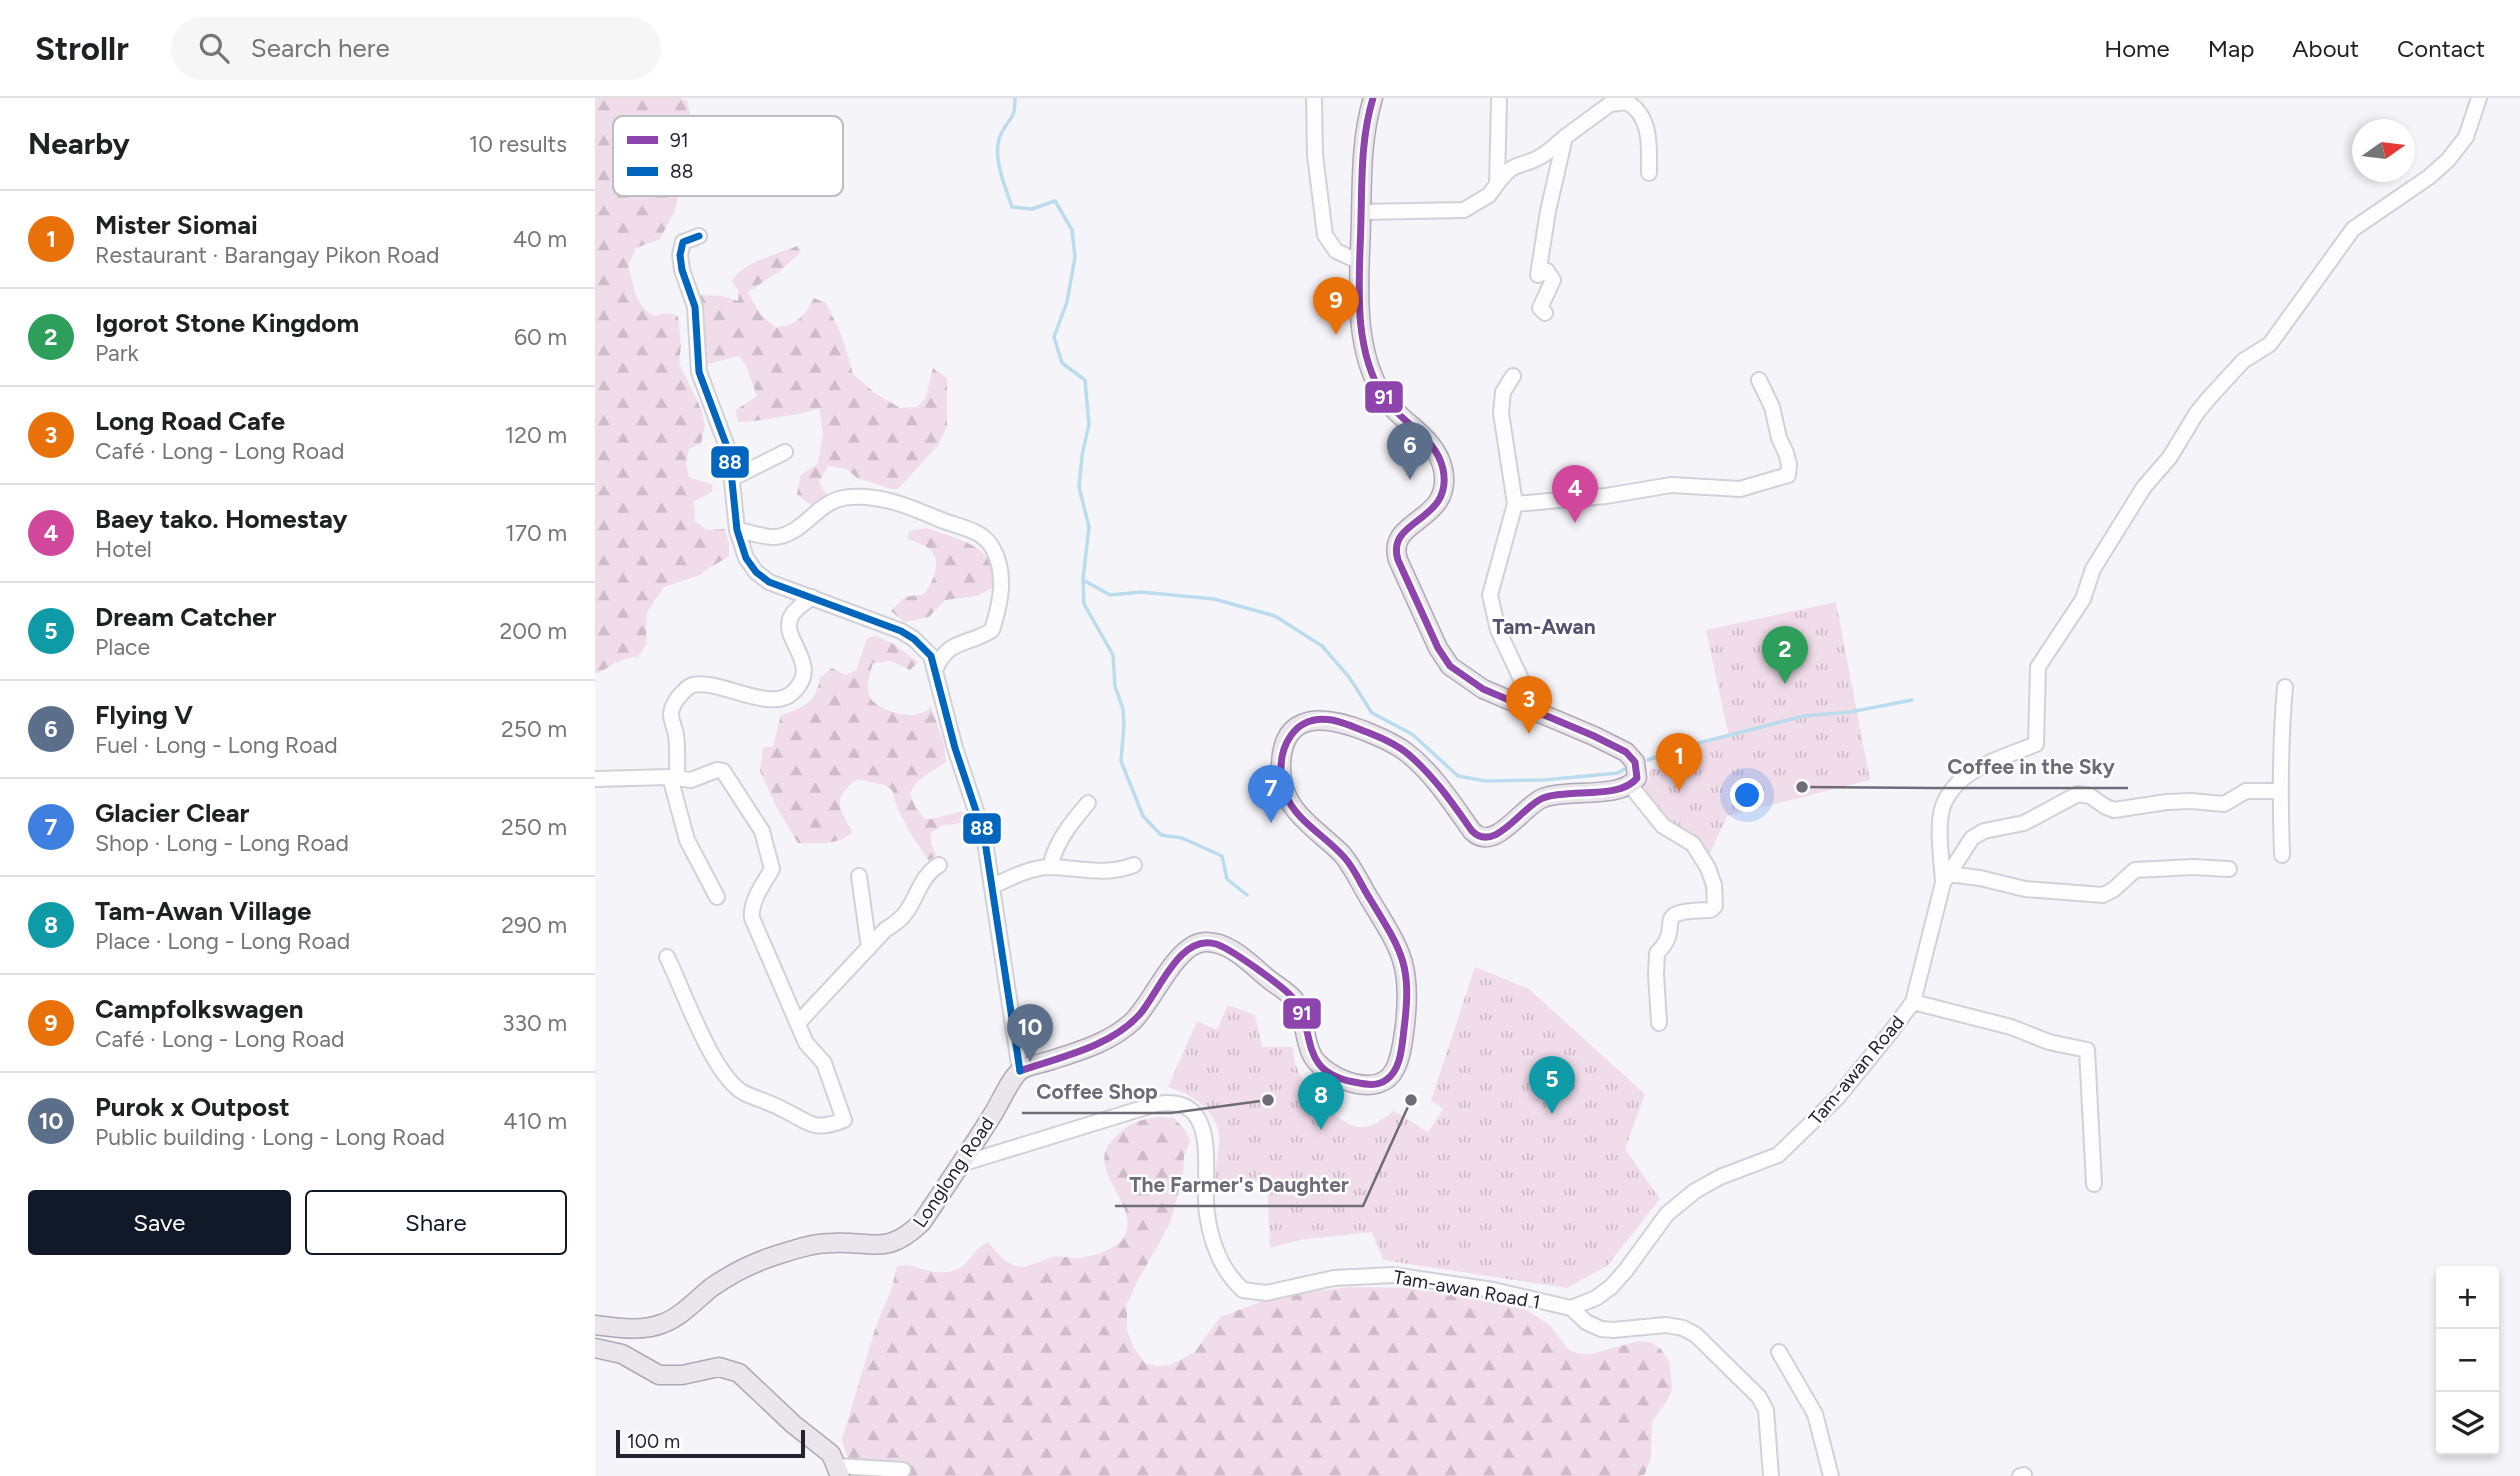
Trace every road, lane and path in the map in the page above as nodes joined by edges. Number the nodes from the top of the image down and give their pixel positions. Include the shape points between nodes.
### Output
1 (1314, 98) edge
2 (1373, 98) edge
3 (2479, 98) edge
4 (1499, 100) edge
5 (1565, 137) junction
6 (1649, 173) dead end
7 (1497, 184) junction
8 (1361, 212) junction
9 (699, 236) dead end
10 (1360, 262) junction
11 (1545, 313) dead end
12 (1513, 376) dead end
13 (1759, 380) dead end
14 (785, 452) dead end
15 (733, 478) junction
16 (1515, 504) junction
17 (737, 530) junction
18 (812, 597) junction
19 (936, 668) junction
20 (2285, 687) dead end
21 (1537, 712) junction
22 (673, 778) junction
23 (595, 779) edge
24 (1630, 785) junction
25 (2279, 791) junction
26 (1088, 803) dead end
27 (2282, 855) dead end
28 (939, 865) dead end
29 (1135, 865) dead end
30 (1050, 867) junction
31 (2229, 869) dead end
32 (859, 876) dead end
33 (1946, 878) junction
34 (993, 886) junction
35 (717, 897) dead end
36 (869, 948) junction
37 (667, 957) dead end
38 (1913, 1002) junction
39 (799, 1022) junction
40 (1659, 1023) dead end
41 (1020, 1071) junction
42 (961, 1164) junction
43 (2094, 1184) dead end
44 (1571, 1308) junction
45 (595, 1325) edge
46 (595, 1348) edge
47 (1779, 1352) dead end
48 (903, 1470) dead end
49 (839, 1471) edge
50 (1770, 1474) edge
51 (1831, 1476) edge

1 - 10 street via 1315,155 1325,234 1336,251
2 - 8 main road via 1363,141
3 - 33 street via 2466,137 2448,160 2353,229 2270,344 2242,361 2215,391 2144,487 2093,569 2083,599 2038,667 2036,744 1974,769 1960,780 1942,807
4 - 7 street
5 - 6 street via 1610,104 1627,102 1641,113 1646,125
5 - 7 street via 1535,159 1517,163
5 - 11 street via 1538,275 1547,271 1553,280 1540,307
7 - 8 street via 1489,195 1464,210
8 - 10 main road
9 - 15 street via 683,242 682,270 695,307 697,359 729,452
10 - 21 main road via 1359,312 1372,374 1392,409 1432,444 1444,475 1434,508 1398,538 1398,560 1450,666 1483,689
12 - 16 street via 1503,392 1501,413
13 - 16 street via 1772,407 1788,475 1740,489 1671,485
14 - 15 street
15 - 17 street
16 - 21 street via 1490,595 1498,630
17 - 18 street via 756,572 769,582
17 - 19 street via 782,536 830,502 852,496 899,503 982,535 1002,574 992,630 948,649
18 - 19 street via 901,631 925,648
18 - 22 street via 792,614 789,623 804,663 802,680 793,693 765,699 694,685 681,694 671,713 678,750
19 - 34 street via 955,748 984,835
20 - 25 street
21 - 24 main road via 1626,752 1637,769 1637,778
22 - 23 street
22 - 35 street via 687,840
22 - 39 street via 691,780 723,771 762,831 772,869 754,901 752,918
24 - 40 street via 1663,826 1693,845 1708,868 1716,893 1711,910 1677,911 1671,917 1666,944 1657,953
24 - 41 main road via 1542,798 1503,831 1480,838 1406,752 1342,723 1322,719 1303,723 1284,747 1281,766 1286,796 1300,818 1350,864 1397,943 1406,969 1403,1043 1390,1076 1368,1085 1326,1070 1312,1055 1303,1017 1290,995 1232,950 1203,942 1180,957 1139,1015 1118,1032
25 - 27 street
25 - 33 street, Tam-awan Road via 2246,791 2224,804 2167,802 2114,810 2078,794 2024,822 1972,838
26 - 30 street via 1061,836
28 - 36 street via 924,878 907,912
29 - 30 street via 1105,872
30 - 34 street
31 - 33 street via 2135,870 2103,895 2025,889 1980,878
32 - 36 street
33 - 38 street, Tam-awan Road
34 - 41 street
36 - 39 street
37 - 39 street via 714,1059 732,1083 808,1124 818,1127 844,1120 824,1063 806,1043
38 - 43 street via 2087,1050
38 - 44 street, Tam-awan Road via 1837,1098 1789,1146 1695,1191 1667,1214 1611,1287
41 - 42 main road, Longlong Road
42 - 44 street, Tam-awan Road 1 via 1156,1104 1181,1103 1205,1136 1207,1214 1216,1248 1224,1269 1243,1290 1266,1293 1334,1278 1393,1275
42 - 45 main road, Longlong Road via 922,1223 896,1243 835,1242 800,1248 727,1277 666,1323 625,1329
44 - 50 street, Tam-awan Road 1 via 1601,1329 1666,1325 1696,1335 1759,1397 1766,1410
46 - 49 main road via 622,1354 659,1375 719,1367 739,1373 831,1454
47 - 51 street via 1815,1414
48 - 49 street

